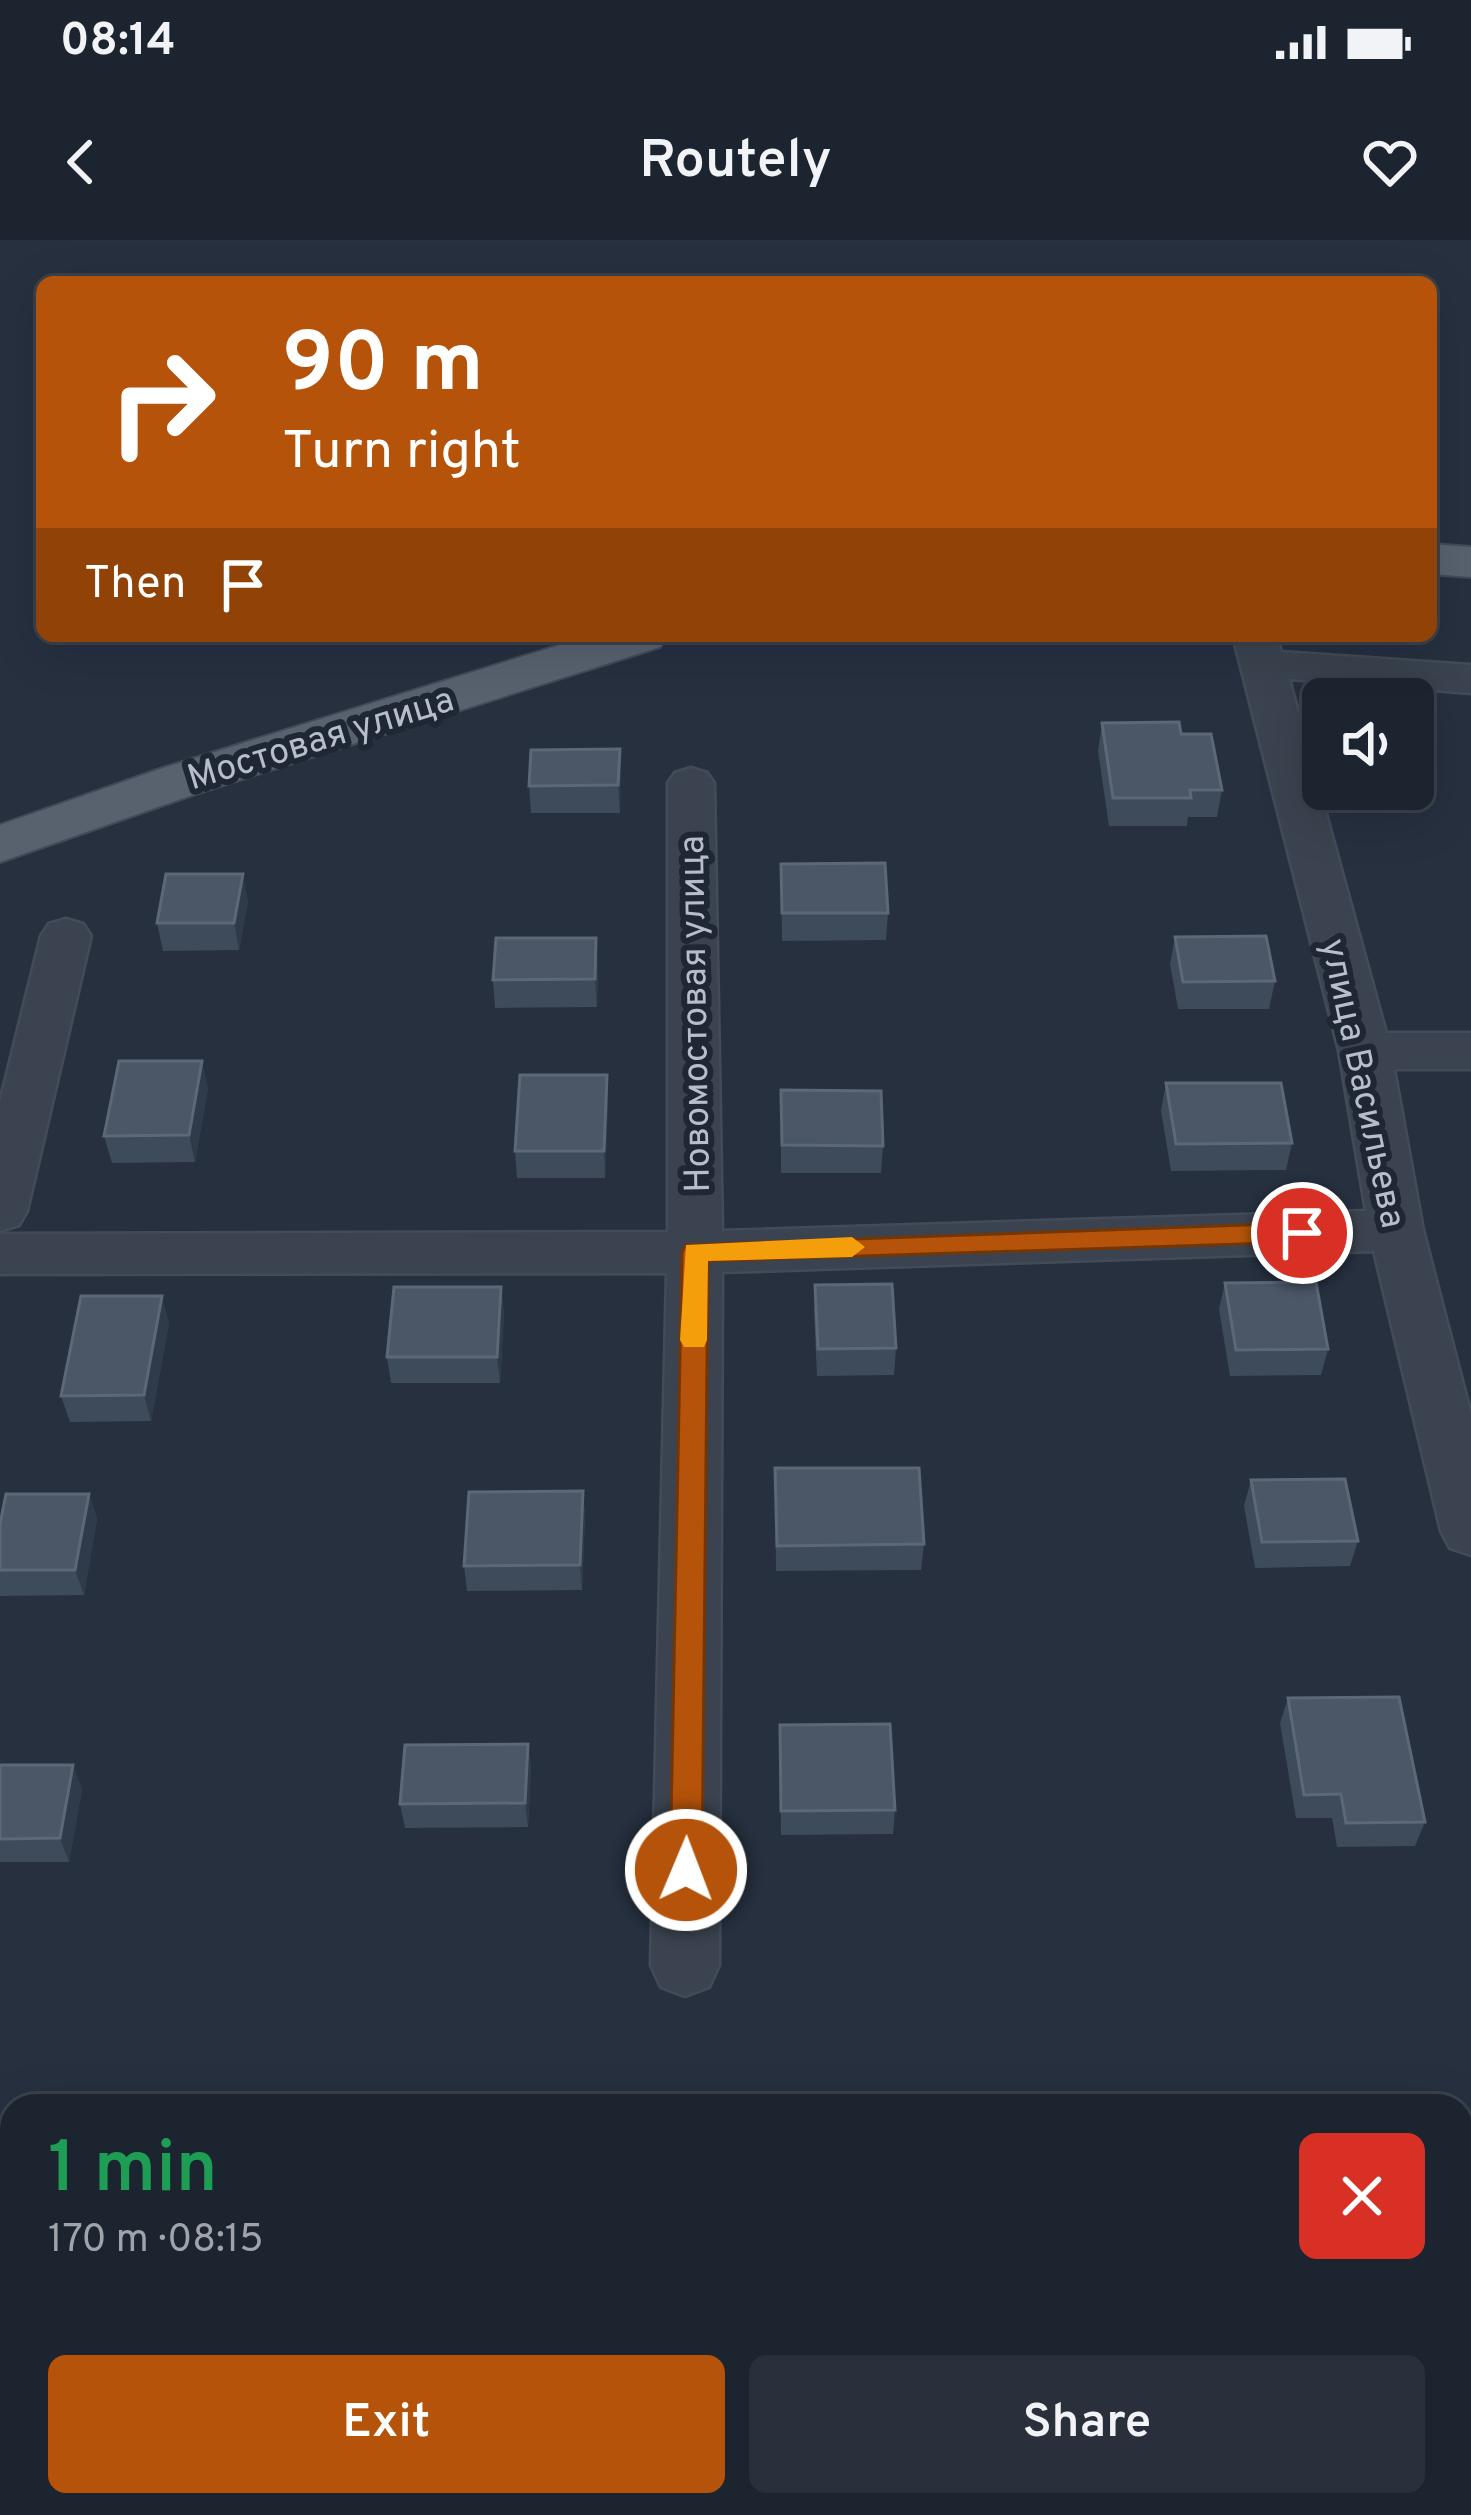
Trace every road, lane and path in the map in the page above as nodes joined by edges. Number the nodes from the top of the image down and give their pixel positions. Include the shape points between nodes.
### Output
1 (1437, 559) edge
2 (1471, 562) edge
3 (623, 642) edge
4 (1260, 650) edge
5 (1471, 679) edge
6 (691, 783) dead end
7 (0, 844) edge
8 (66, 936) dead end
9 (1365, 1051) junction
10 (1471, 1051) edge
11 (0, 1211) edge
12 (1396, 1230) junction
13 (695, 1252) junction
14 (0, 1254) edge
15 (1471, 1531) edge
16 (685, 1965) dead end

1 - 2 main road
3 - 7 main road, Мостовая улица
4 - 5 street
4 - 9 street, улица Васильева
6 - 13 street, Новомостовая улица
8 - 11 street
9 - 10 street
9 - 12 street, улица Васильева
12 - 13 street
12 - 15 street, улица Васильева
13 - 14 street
13 - 16 street, Новомостовая улица

